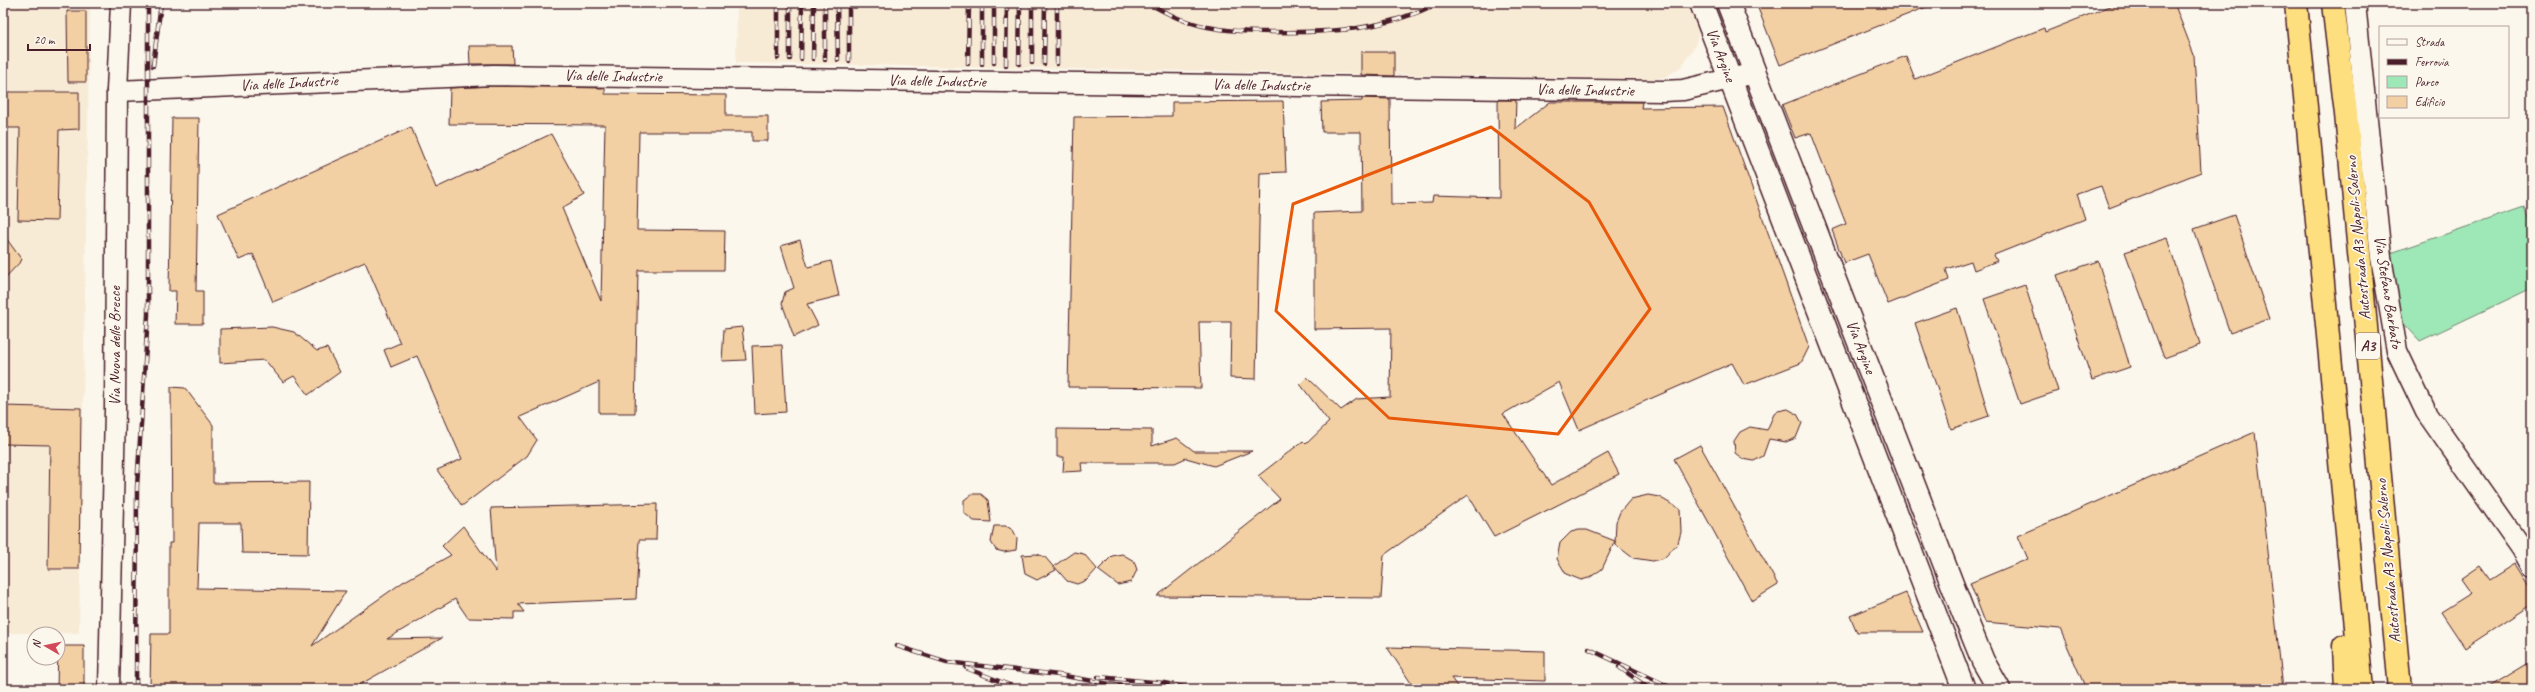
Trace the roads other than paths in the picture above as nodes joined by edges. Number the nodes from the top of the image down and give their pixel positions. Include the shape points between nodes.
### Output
1 (121, 3) edge
2 (1701, 3) edge
3 (1728, 3) edge
4 (2296, 3) edge
5 (2334, 3) edge
6 (2356, 3) edge
7 (1755, 73) junction
8 (1731, 79) junction
9 (117, 91) junction
10 (2338, 443) junction
11 (2532, 567) edge
12 (109, 689) edge
13 (1964, 689) edge
14 (1999, 689) edge
15 (2346, 689) edge
16 (2362, 689) edge
17 (2400, 689) edge

1 - 9 street, Via Nuova delle Brecce
2 - 8 street, Via Argine
3 - 7 street, Via Argine
4 - 10 highway
5 - 17 highway, Autostrada A3 Napoli-Salerno / A3
6 - 11 street, Via Stefano Barbato via 2381,257 2396,351 2426,412
7 - 8 street, Via delle Industrie
7 - 14 street, Via Argine via 1961,607 1983,661
8 - 9 street, Via delle Industrie via 1683,90 1663,91 493,75
8 - 13 street, Via Argine
9 - 12 street, Via Nuova delle Brecce via 115,418
10 - 15 highway
10 - 16 highway

